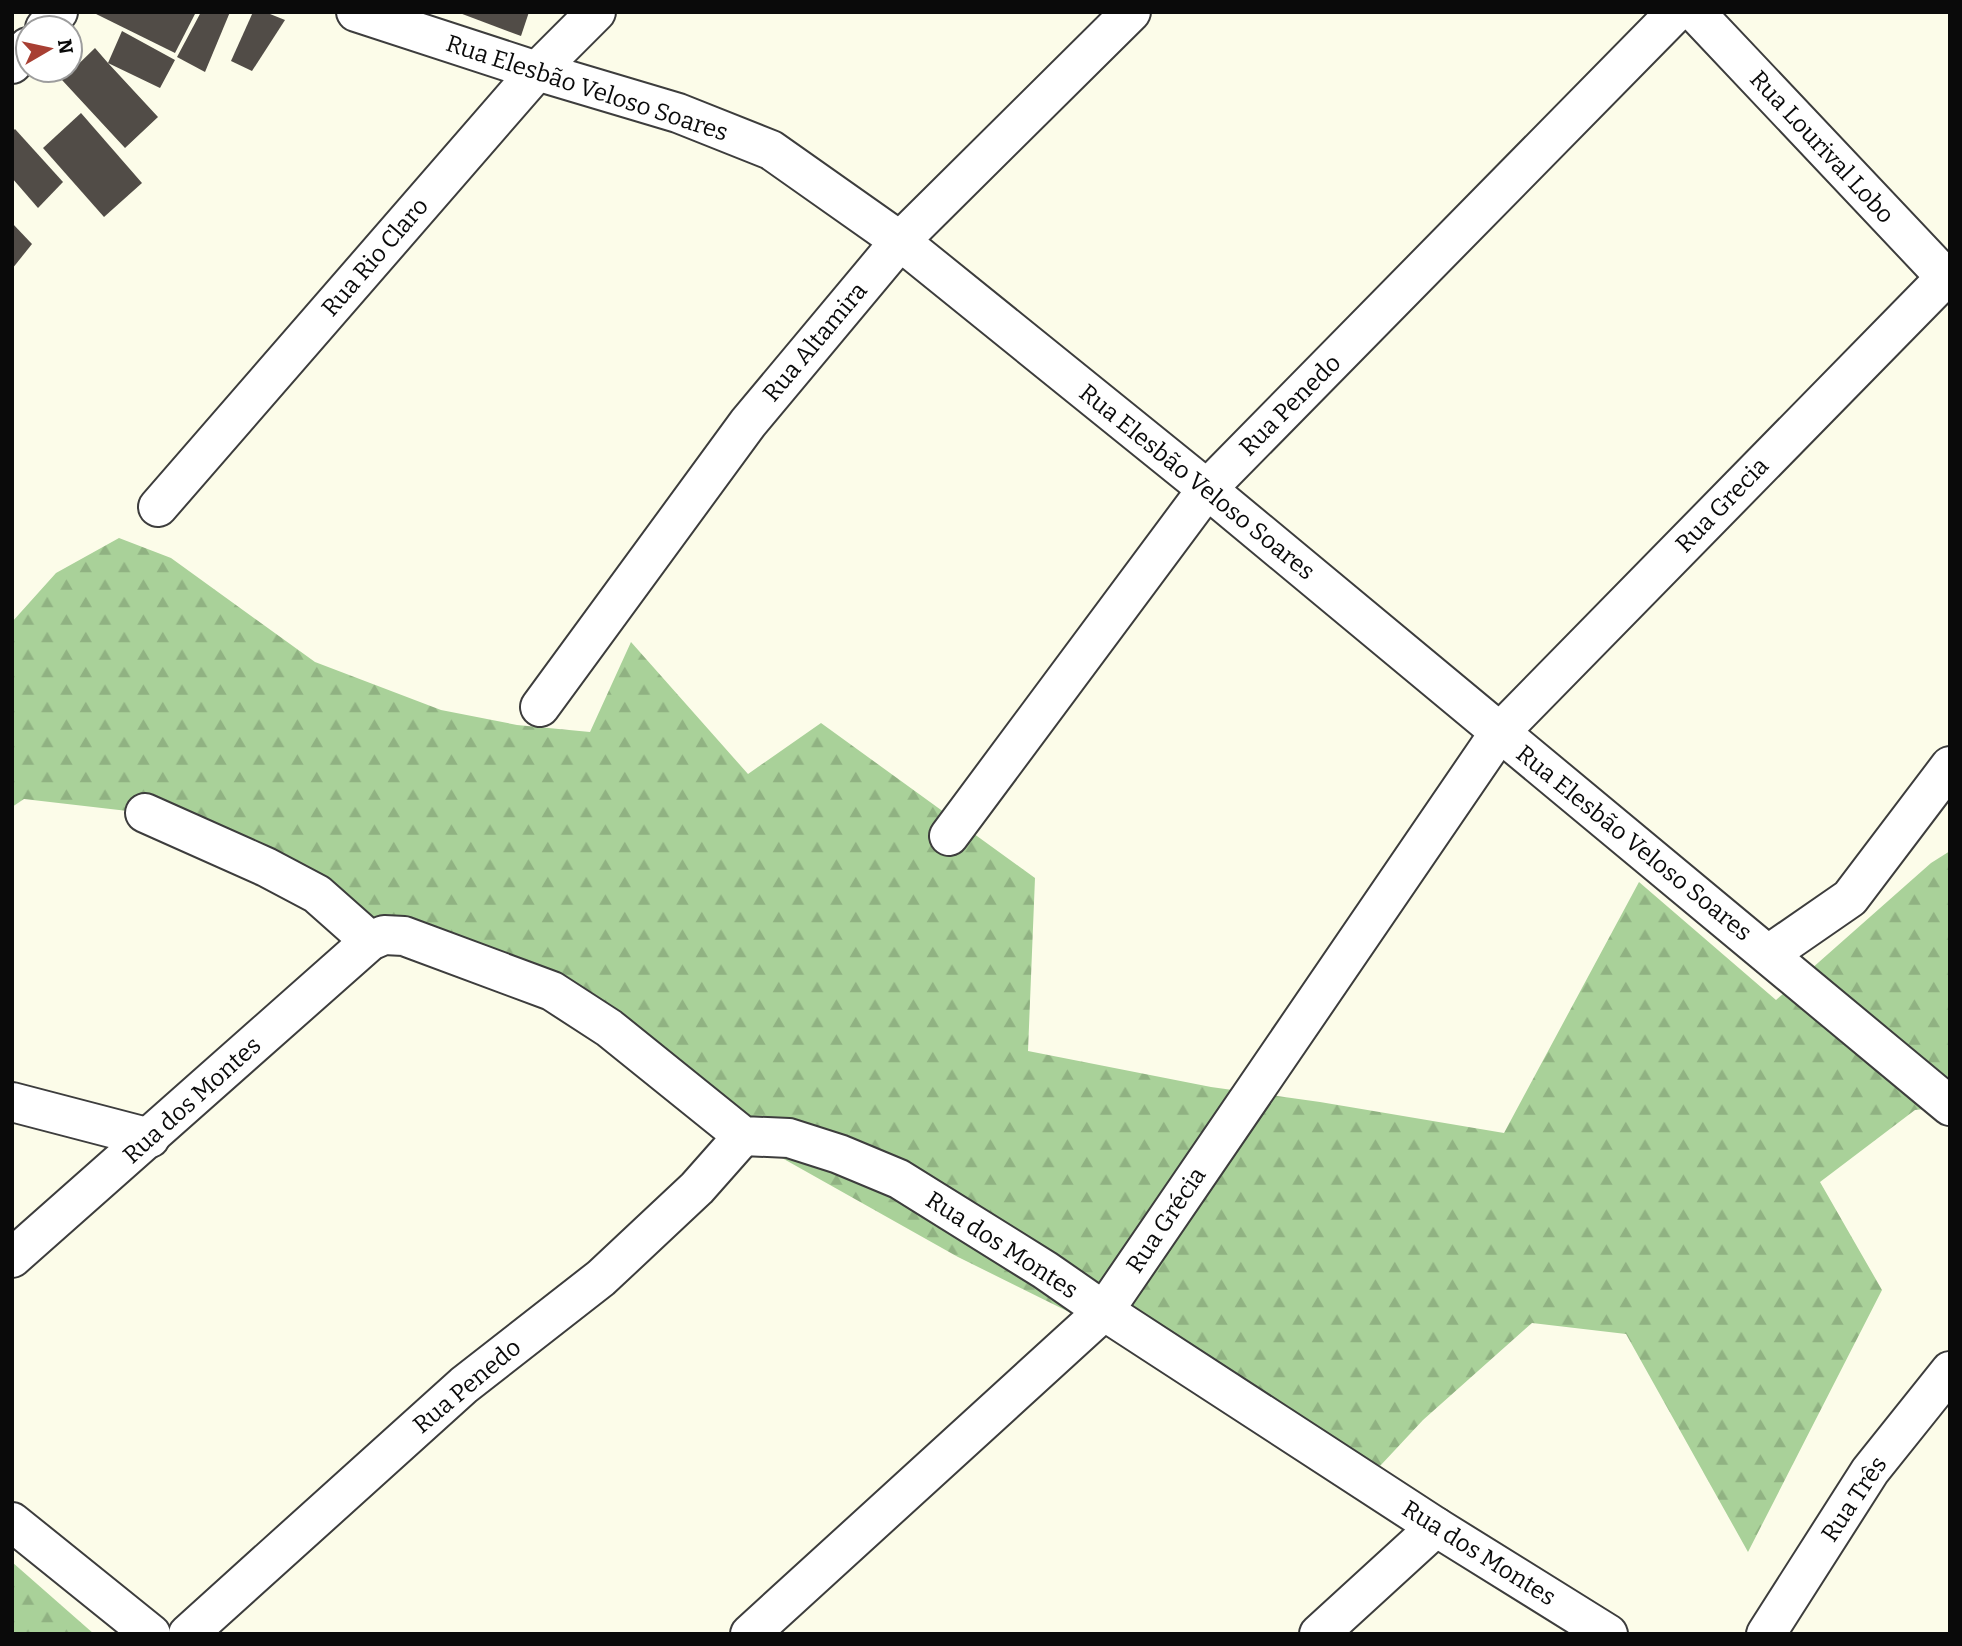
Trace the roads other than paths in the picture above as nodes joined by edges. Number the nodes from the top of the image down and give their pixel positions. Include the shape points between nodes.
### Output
1 (356, 12) edge
2 (596, 12) edge
3 (1131, 12) edge
4 (1676, 12) edge
5 (1695, 12) edge
6 (537, 71) junction
7 (900, 242) junction
8 (1948, 279) edge
9 (1207, 489) junction
10 (158, 507) dead end
11 (540, 707) dead end
12 (1499, 733) junction
13 (1950, 766) edge
14 (145, 813) dead end
15 (949, 836) dead end
16 (370, 940) junction
17 (1769, 954) junction
18 (12, 1102) edge
19 (1950, 1106) edge
20 (743, 1136) junction
21 (150, 1138) junction
22 (12, 1258) edge
23 (1104, 1311) junction
24 (1950, 1371) edge
25 (12, 1522) edge
26 (1436, 1527) junction
27 (151, 1634) edge
28 (188, 1634) edge
29 (750, 1634) edge
30 (1319, 1634) edge
31 (1608, 1634) edge
32 (1766, 1634) edge

1 - 6 street, Rua Elesbão Veloso Soares
2 - 6 street, Rua Rio Claro
3 - 7 street, Rua Altamira
4 - 9 street, Rua Penedo
5 - 8 street, Rua Lourival Lobo
6 - 7 street, Rua Elesbão Veloso Soares via 678,113 771,150
6 - 10 street, Rua Rio Claro
7 - 9 street, Rua Elesbão Veloso Soares
7 - 11 street, Rua Altamira via 748,423
8 - 12 street, Rua Grecia
9 - 12 street, Rua Elesbão Veloso Soares
9 - 15 street, Rua Penedo
12 - 17 street, Rua Elesbão Veloso Soares
12 - 23 street, Rua Grécia
13 - 17 street via 1850,898
14 - 16 street via 317,894
16 - 20 street via 404,936 552,991 609,1028
16 - 21 street, Rua dos Montes
17 - 19 street, Rua Elesbão Veloso Soares
18 - 21 street
20 - 23 street, Rua dos Montes via 789,1138 899,1179
20 - 28 street, Rua Penedo via 697,1188 601,1278 464,1385
21 - 22 street, Rua dos Montes
23 - 26 street, Rua dos Montes
23 - 29 street, Rua Grécia
24 - 32 street, Rua Três via 1870,1471
25 - 27 street
26 - 30 street
26 - 31 street, Rua dos Montes

